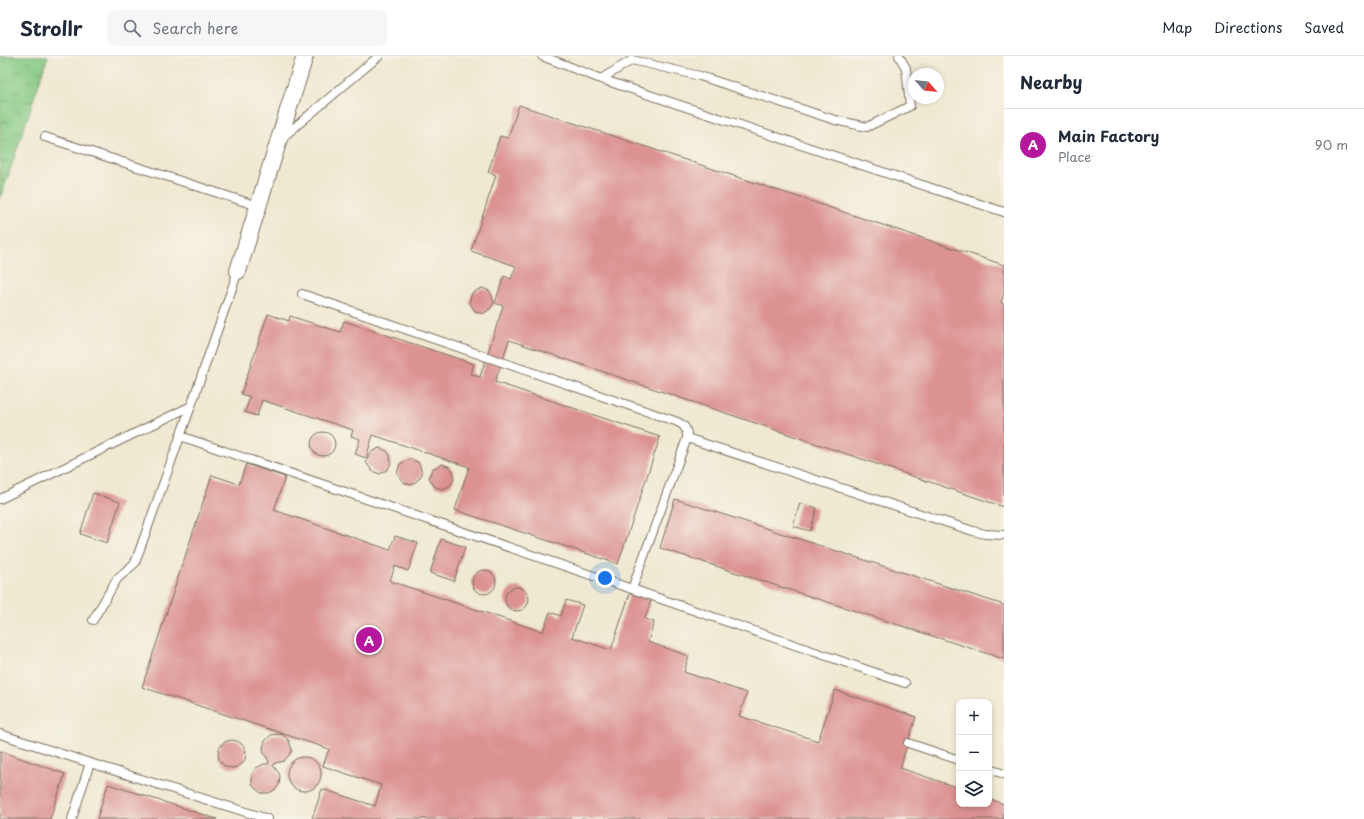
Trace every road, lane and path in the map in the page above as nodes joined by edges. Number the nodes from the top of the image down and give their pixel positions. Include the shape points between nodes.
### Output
1 (305, 56) edge
2 (379, 56) edge
3 (542, 56) edge
4 (899, 56) edge
5 (601, 79) junction
6 (45, 137) dead end
7 (278, 142) junction
8 (258, 206) junction
9 (1004, 212) edge
10 (238, 271) joint
11 (302, 294) dead end
12 (191, 406) junction
13 (180, 436) junction
14 (687, 438) junction
15 (0, 499) edge
16 (1004, 535) edge
17 (632, 589) junction
18 (93, 620) dead end
19 (906, 683) dead end
20 (0, 734) edge
21 (908, 743) dead end
22 (956, 759) edge
23 (90, 763) junction
24 (992, 770) edge
25 (1004, 774) edge
26 (72, 819) edge
27 (268, 819) edge

1 - 7 street
2 - 7 lane
3 - 5 lane
4 - 5 lane via 906,68 910,106 867,127 835,120 700,76 632,60
5 - 9 lane
6 - 8 lane
7 - 8 street
8 - 10 street
10 - 12 lane
11 - 14 lane via 672,420 685,427
12 - 13 lane
12 - 15 lane
13 - 17 lane
13 - 18 lane via 135,563 117,579
14 - 16 lane via 973,531
14 - 17 lane
17 - 19 lane
20 - 23 lane
21 - 22 lane
23 - 26 lane
23 - 27 lane
24 - 25 lane

